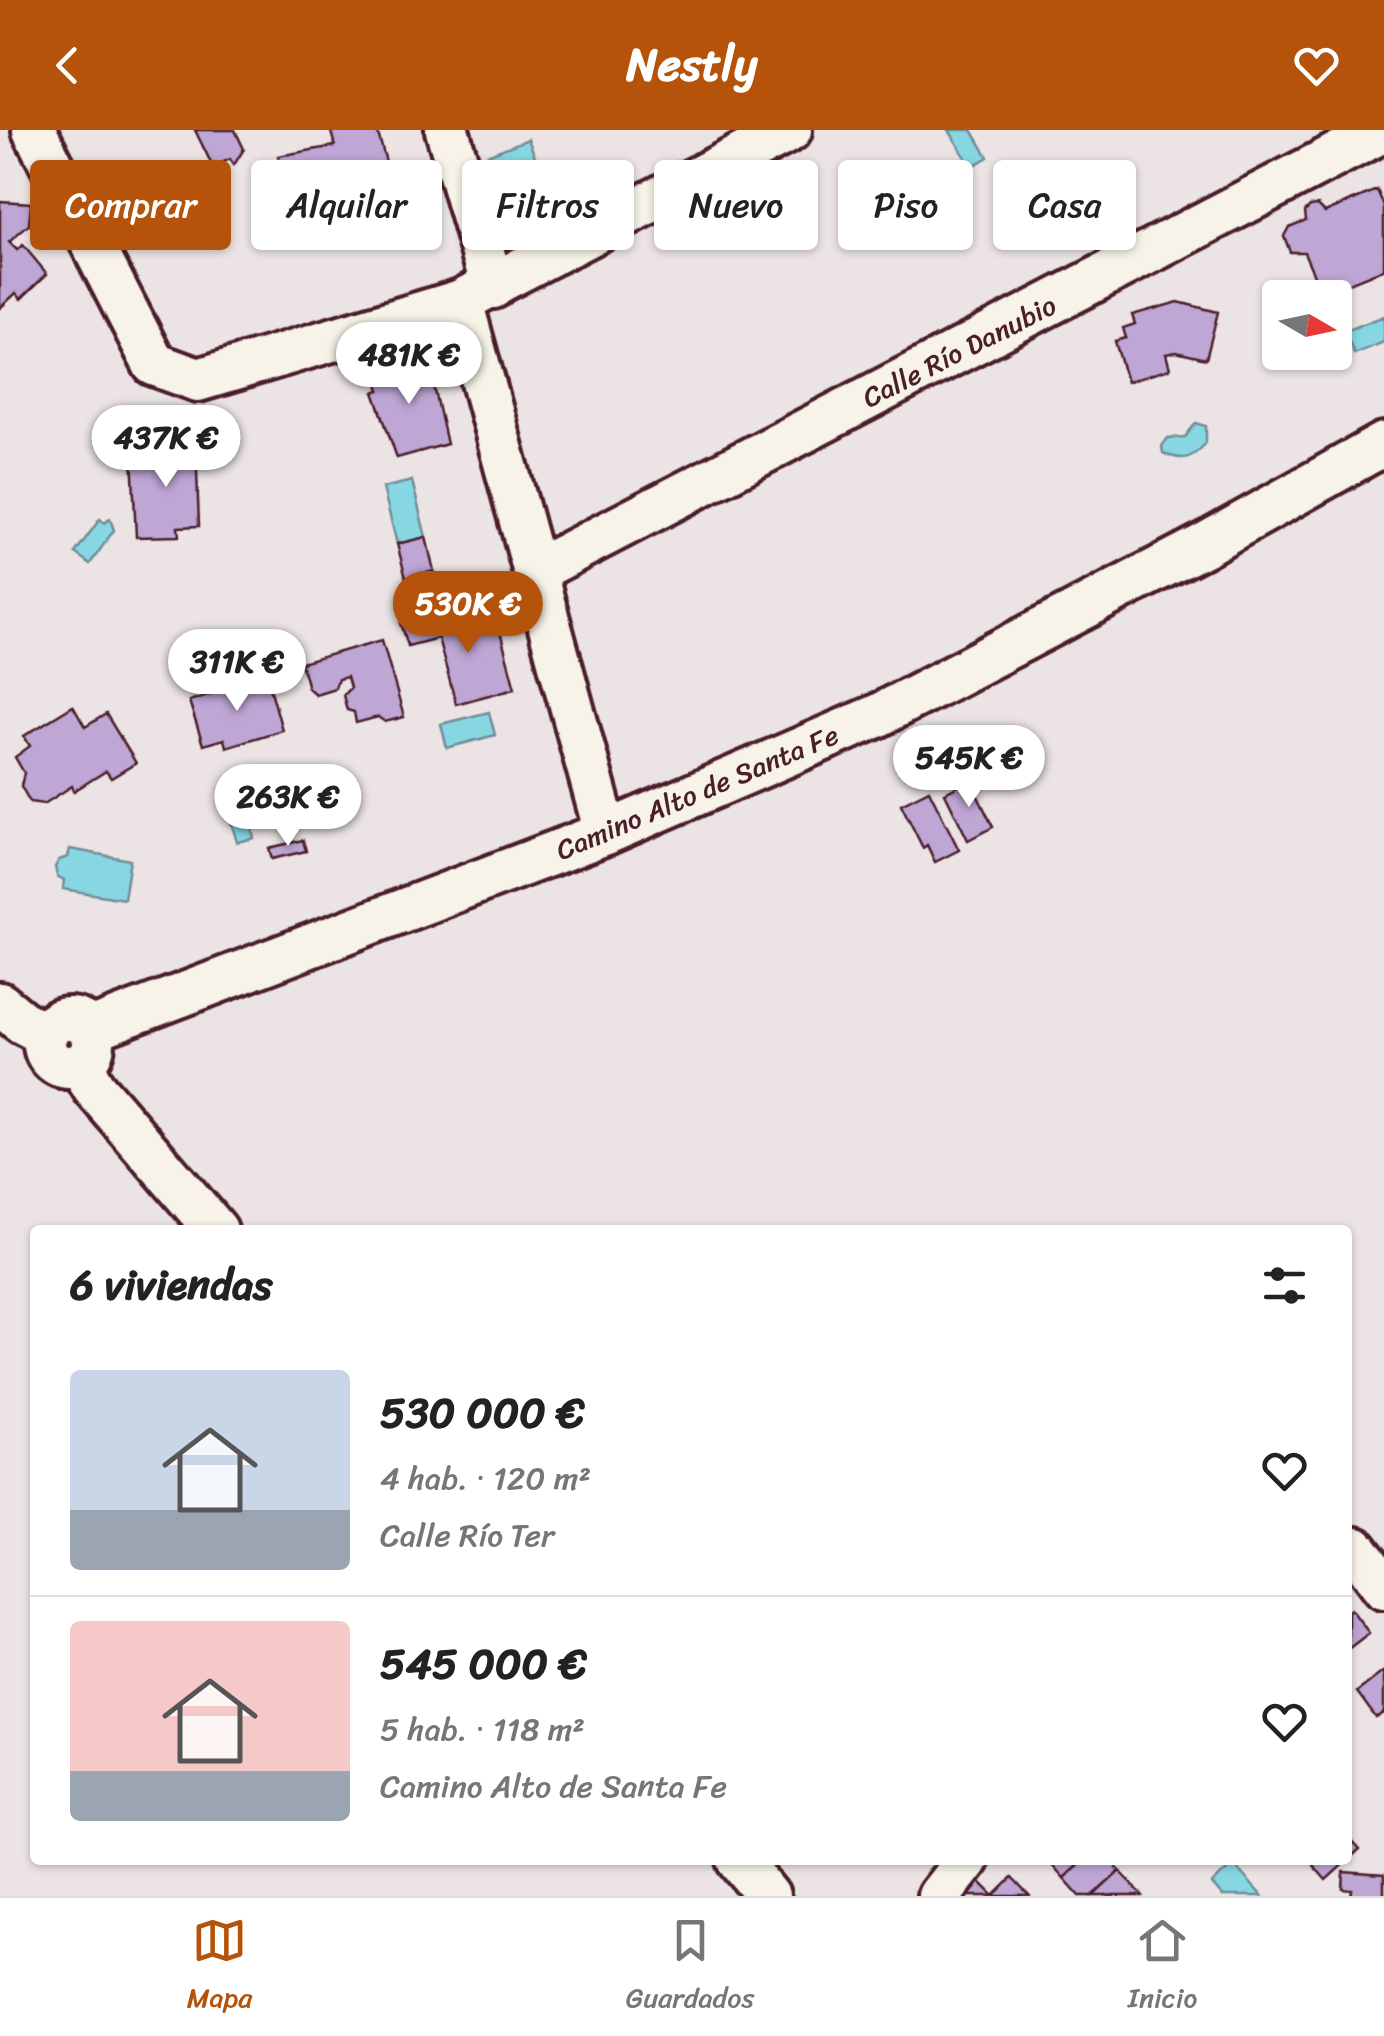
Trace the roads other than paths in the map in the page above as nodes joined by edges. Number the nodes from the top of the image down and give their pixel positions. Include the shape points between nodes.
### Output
1 (34, 130) edge
2 (447, 130) edge
3 (790, 130) edge
4 (1384, 130) edge
5 (477, 294) junction
6 (1384, 444) edge
7 (535, 571) junction
8 (606, 833) junction
9 (0, 1004) edge
10 (85, 1048) junction
11 (212, 1225) edge
12 (1362, 1546) edge
13 (1384, 1588) edge
14 (742, 1865) edge
15 (962, 1865) edge
16 (768, 1896) edge
17 (939, 1896) edge

1 - 5 street via 154,364 198,380
2 - 5 street
3 - 5 street
4 - 7 street, Calle Río Danubio
5 - 7 street
6 - 8 street, Camino Alto de Santa Fe via 878,716
7 - 8 street
8 - 10 street, Camino Alto de Santa Fe
9 - 10 street via 46,1034 46,1051 56,1064 72,1067
10 - 11 street via 94,1088
12 - 13 street
14 - 16 street
15 - 17 street

